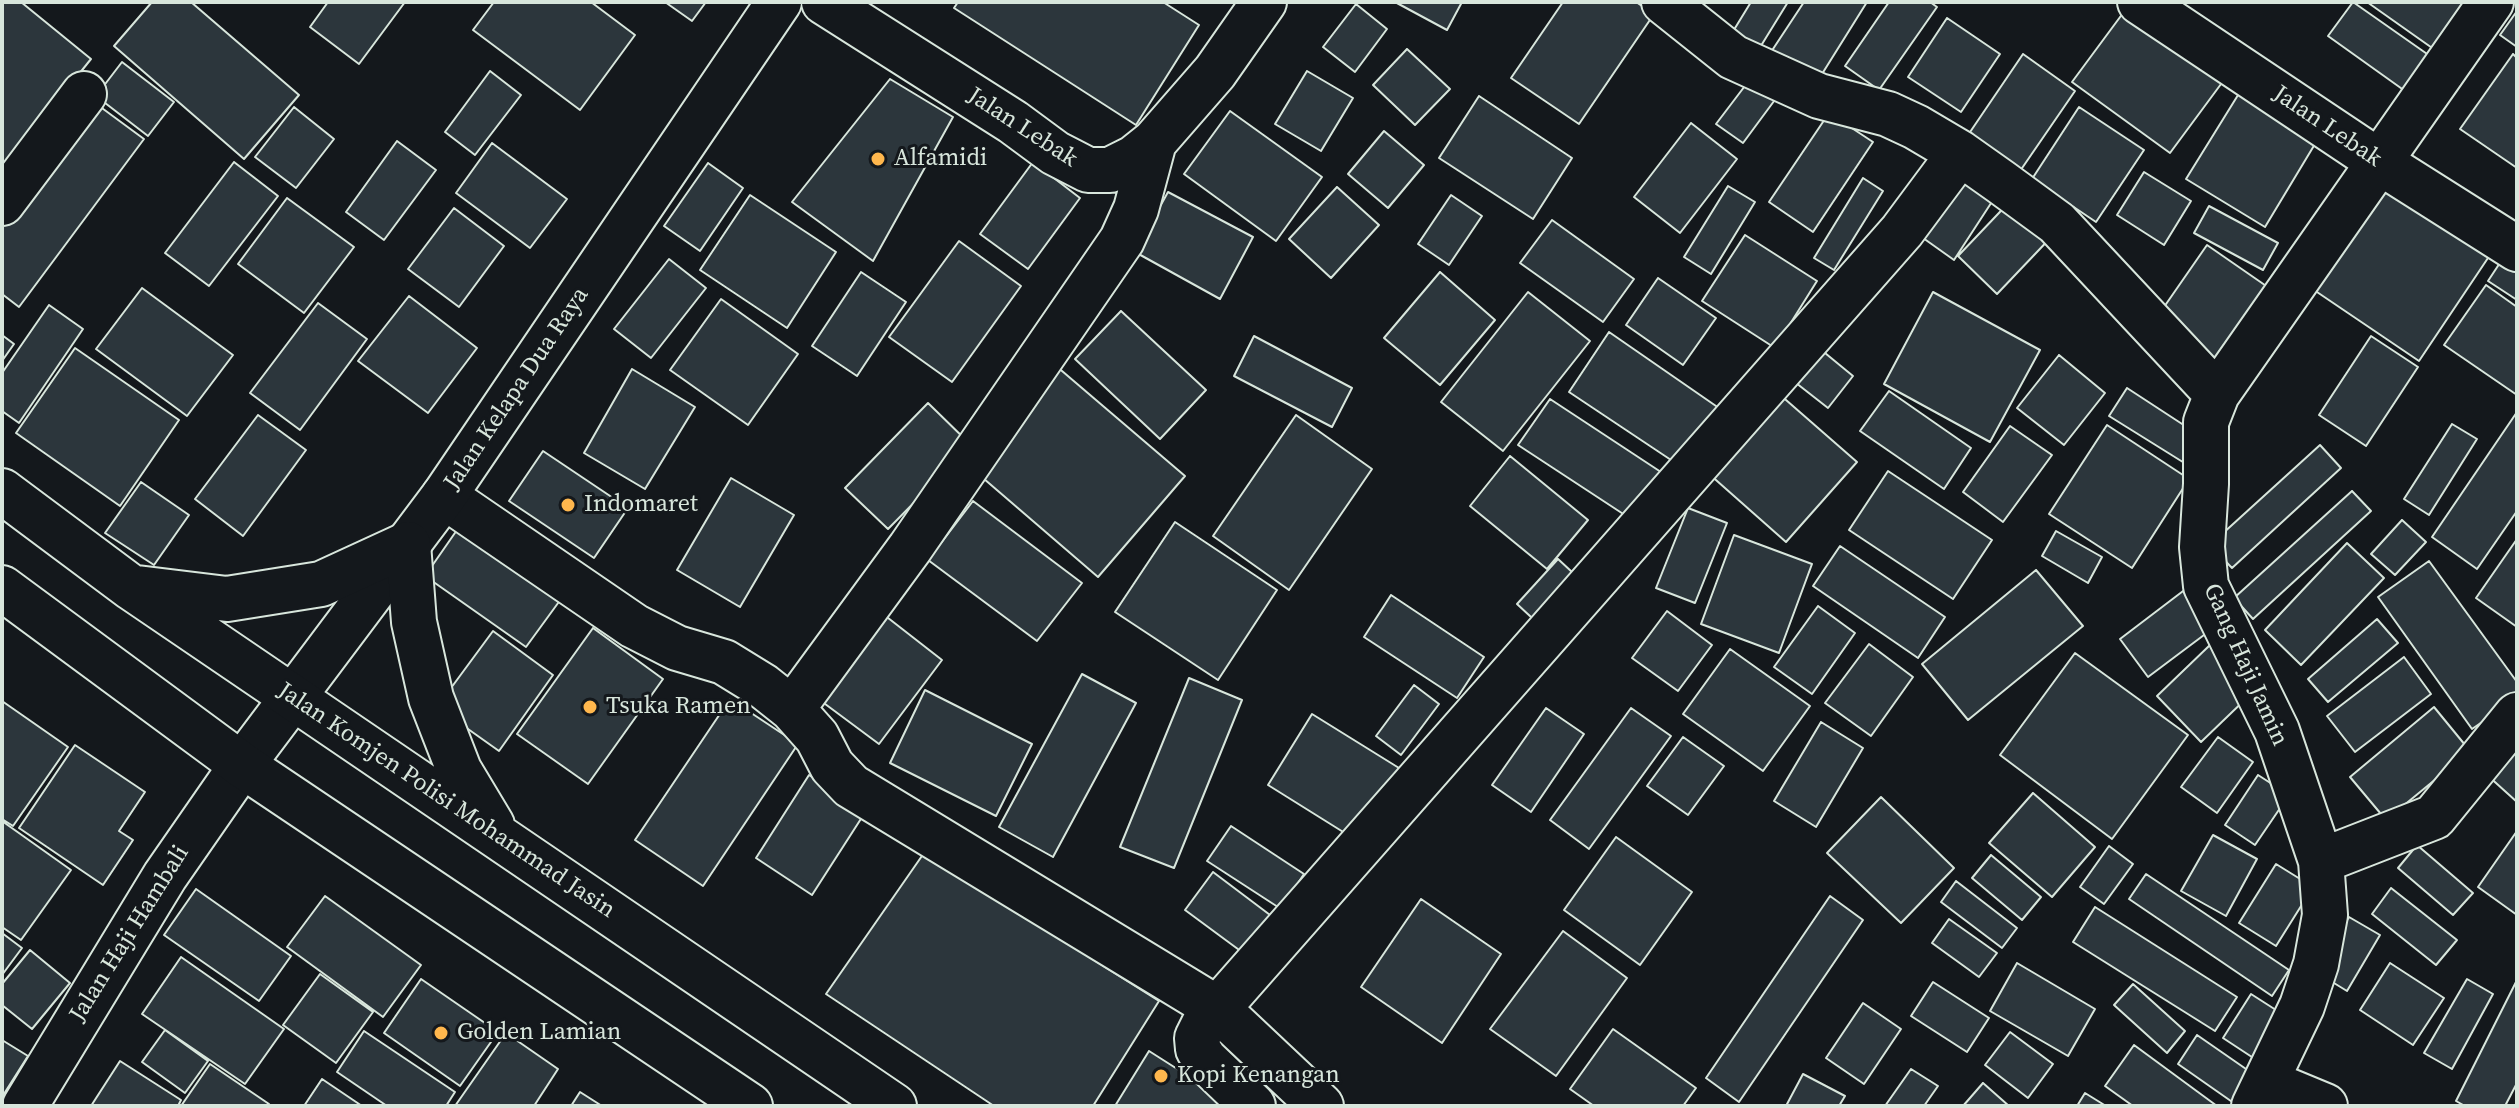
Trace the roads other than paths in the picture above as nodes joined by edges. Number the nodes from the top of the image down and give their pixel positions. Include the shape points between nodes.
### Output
1 (779, 2) edge
2 (824, 2) edge
3 (1264, 2) edge
4 (1664, 2) edge
5 (2140, 2) edge
6 (2491, 2) edge
7 (84, 94) dead end
8 (1154, 142) junction
9 (1960, 153) junction
10 (2378, 161) junction
11 (2, 203) edge
12 (2517, 249) edge
13 (2217, 394) junction
14 (2, 491) edge
15 (444, 496) junction
16 (408, 544) junction
17 (2, 588) edge
18 (132, 588) junction
19 (294, 699) junction
20 (792, 709) junction
21 (2517, 715) edge
22 (242, 765) junction
23 (500, 837) junction
24 (2321, 861) junction
25 (1218, 1009) junction
26 (2261, 1094) edge
27 (25, 1106) edge
28 (750, 1106) edge
29 (894, 1106) edge
30 (1253, 1106) edge
31 (1321, 1106) edge
32 (2325, 1106) edge

1 - 15 street, Jalan Kelapa Dua Raya
2 - 8 street, Jalan Lebak via 1088,170 1110,170
3 - 8 street, Jalan Lebak via 1215,72
4 - 9 street via 1733,57 1819,96 1888,114
5 - 10 street, Jalan Lebak
6 - 10 street, Gang Haji Jamin
7 - 11 street
8 - 20 street via 1122,240
9 - 13 street via 2057,223
9 - 25 street via 1882,254
10 - 12 street, Jalan Lebak
10 - 13 street, Gang Haji Jamin
13 - 24 street, Gang Haji Jamin via 2206,422 2206,586 2277,731
14 - 18 street, Jalan Komjen Polisi Mohammad Jasin
15 - 16 street, Jalan Kelapa Dua Raya
15 - 20 street via 634,626 677,648 724,662
16 - 18 street via 321,584 227,599
16 - 19 street, Jalan Kelapa Dua Raya
16 - 23 street via 414,622 431,698 459,770
17 - 22 street
18 - 19 street, Jalan Komjen Polisi Mohammad Jasin
19 - 22 street, Jalan Kelapa Dua Raya
19 - 23 street, Jalan Komjen Polisi Mohammad Jasin
20 - 25 street via 851,786
21 - 24 street via 2434,817
22 - 27 street, Jalan Haji Hambali via 165,876
22 - 28 street
23 - 29 street, Jalan Komjen Polisi Mohammad Jasin
24 - 26 street, Gang Haji Jamin via 2325,915 2316,964
25 - 30 street via 1200,1031 1198,1049
25 - 31 street
26 - 32 street

